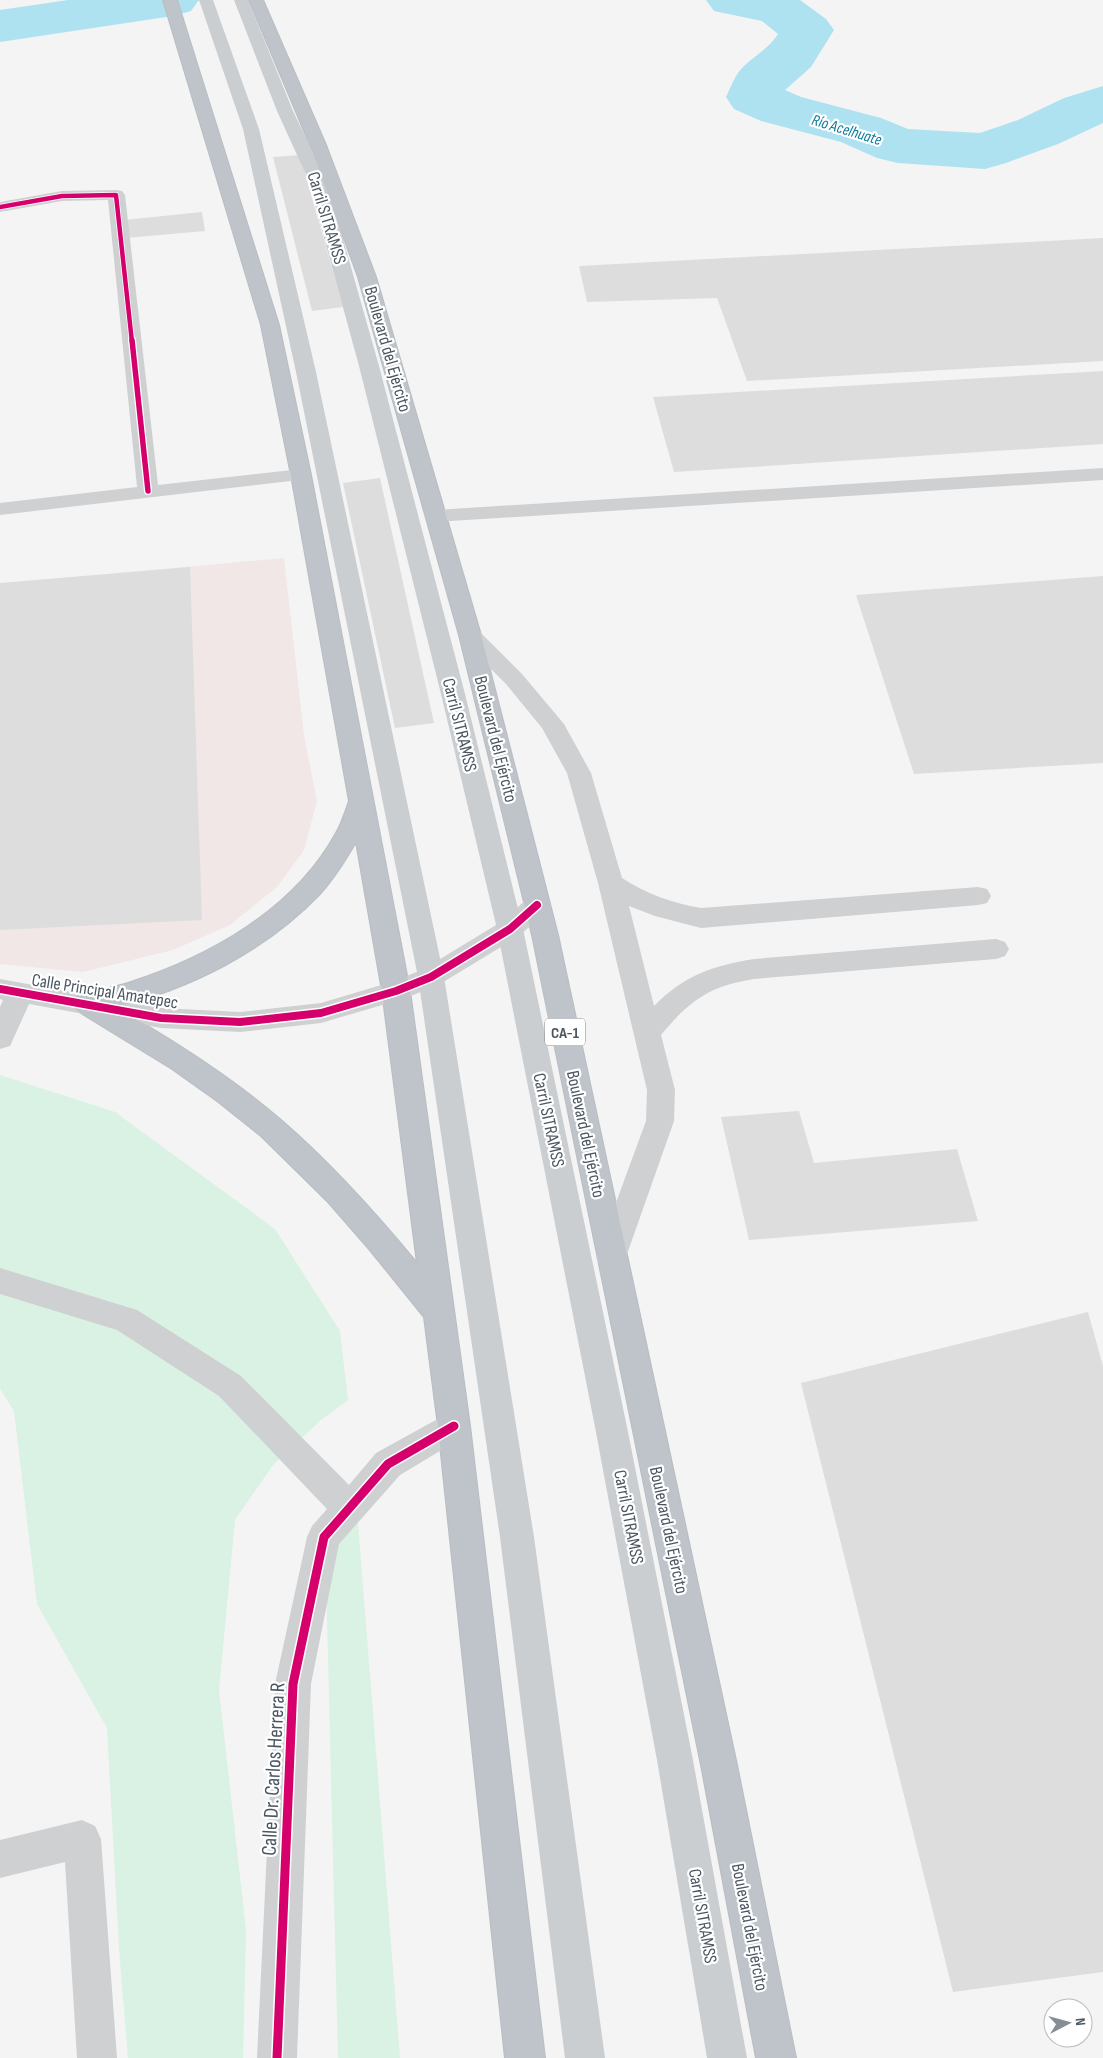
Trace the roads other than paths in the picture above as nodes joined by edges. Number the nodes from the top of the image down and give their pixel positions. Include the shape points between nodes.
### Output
1 (170, 0) edge
2 (206, 0) edge
3 (240, 0) edge
4 (256, 0) edge
5 (259, 30) junction
6 (0, 207) edge
7 (1103, 474) edge
8 (301, 475) junction
9 (148, 491) junction
10 (0, 509) edge
11 (435, 516) junction
12 (470, 634) junction
13 (361, 801) junction
14 (610, 883) junction
15 (978, 896) dead end
16 (537, 905) junction
17 (510, 929) junction
18 (996, 949) dead end
19 (431, 977) junction
20 (10, 991) edge
21 (396, 991) junction
22 (86, 1003) junction
23 (646, 1033) junction
24 (0, 1038) edge
25 (611, 1257) junction
26 (0, 1280) edge
27 (439, 1313) junction
28 (454, 1426) junction
29 (350, 1508) junction
30 (0, 1859) edge
31 (97, 2058) edge
32 (277, 2058) edge
33 (524, 2058) edge
34 (585, 2058) edge
35 (727, 2058) edge
36 (776, 2058) edge

1 - 8 highway via 270,325
2 - 19 main road via 251,129 306,372
3 - 5 main road, Carril SITRAMSS
4 - 5 highway, Boulevard del Ejército / CA-1
5 - 11 highway, Boulevard del Ejército / CA-1 via 318,145 367,277
5 - 17 main road, Carril SITRAMSS via 319,187 369,366
6 - 9 street via 62,196 116,195
7 - 11 street
8 - 9 street
8 - 13 highway
9 - 10 street
11 - 12 highway, Boulevard del Ejército / CA-1
12 - 14 street via 552,724 579,773
12 - 16 highway, Boulevard del Ejército / CA-1
13 - 21 highway
13 - 22 highway via 349,833 329,865 302,896 269,924 230,950 186,972 137,990
14 - 15 street via 633,898 666,911 701,918
14 - 23 street
16 - 17 street, Calle Principal Amatepec
16 - 25 highway, Boulevard del Ejército / CA-1 via 546,935
17 - 19 street, Calle Principal Amatepec
17 - 35 main road, Carril SITRAMSS via 676,1760
18 - 23 street via 754,969 718,976 668,1008
19 - 21 street, Calle Principal Amatepec
19 - 34 main road via 516,1537
20 - 22 street, Calle Principal Amatepec
20 - 24 street
21 - 22 street, Calle Principal Amatepec via 321,1013 240,1022 162,1018
21 - 27 highway
22 - 27 highway via 151,1040 212,1081 272,1128 382,1240
23 - 25 street via 661,1090 660,1121
25 - 36 highway, Boulevard del Ejército / CA-1 via 719,1765
26 - 29 street via 126,1320 230,1386
27 - 28 highway
28 - 29 street, Calle Dr. Carlos Herrera R via 388,1464
28 - 33 highway
29 - 32 street, Calle Dr. Carlos Herrera R via 324,1537 293,1684
30 - 31 street via 82,1839

